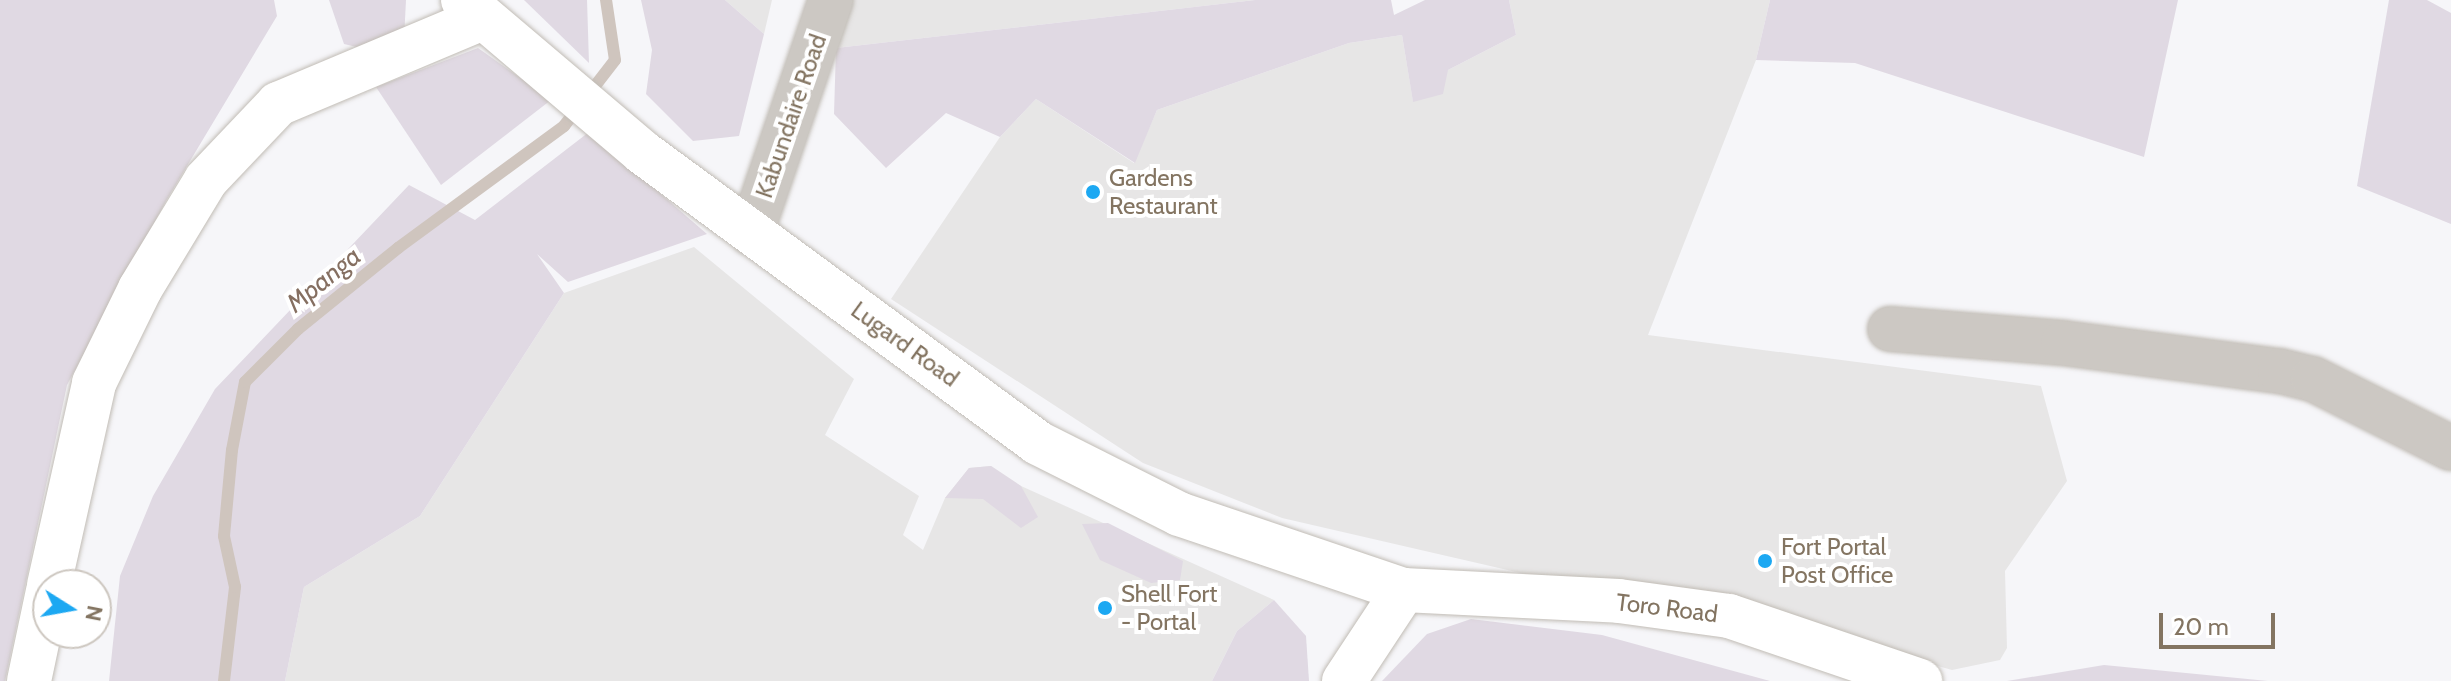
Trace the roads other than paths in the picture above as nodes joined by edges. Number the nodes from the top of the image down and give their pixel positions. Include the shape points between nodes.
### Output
1 (831, 0) edge
2 (473, 9) edge
3 (751, 233) junction
4 (1890, 329) dead end
5 (2451, 448) edge
6 (53, 569) edge
7 (1404, 590) junction
8 (36, 649) edge
9 (29, 681) edge
10 (1344, 681) edge
11 (1920, 681) edge

1 - 3 street, Kabundaire Road
2 - 3 main road, Lugard Road via 642,152
2 - 6 main road via 278,104 206,180 140,289 94,383
3 - 7 main road, Lugard Road via 1038,443 1179,514
4 - 5 street via 2063,343 2280,371 2313,379
7 - 10 main road
7 - 11 main road, Toro Road via 1604,600 1729,616
8 - 9 main road

